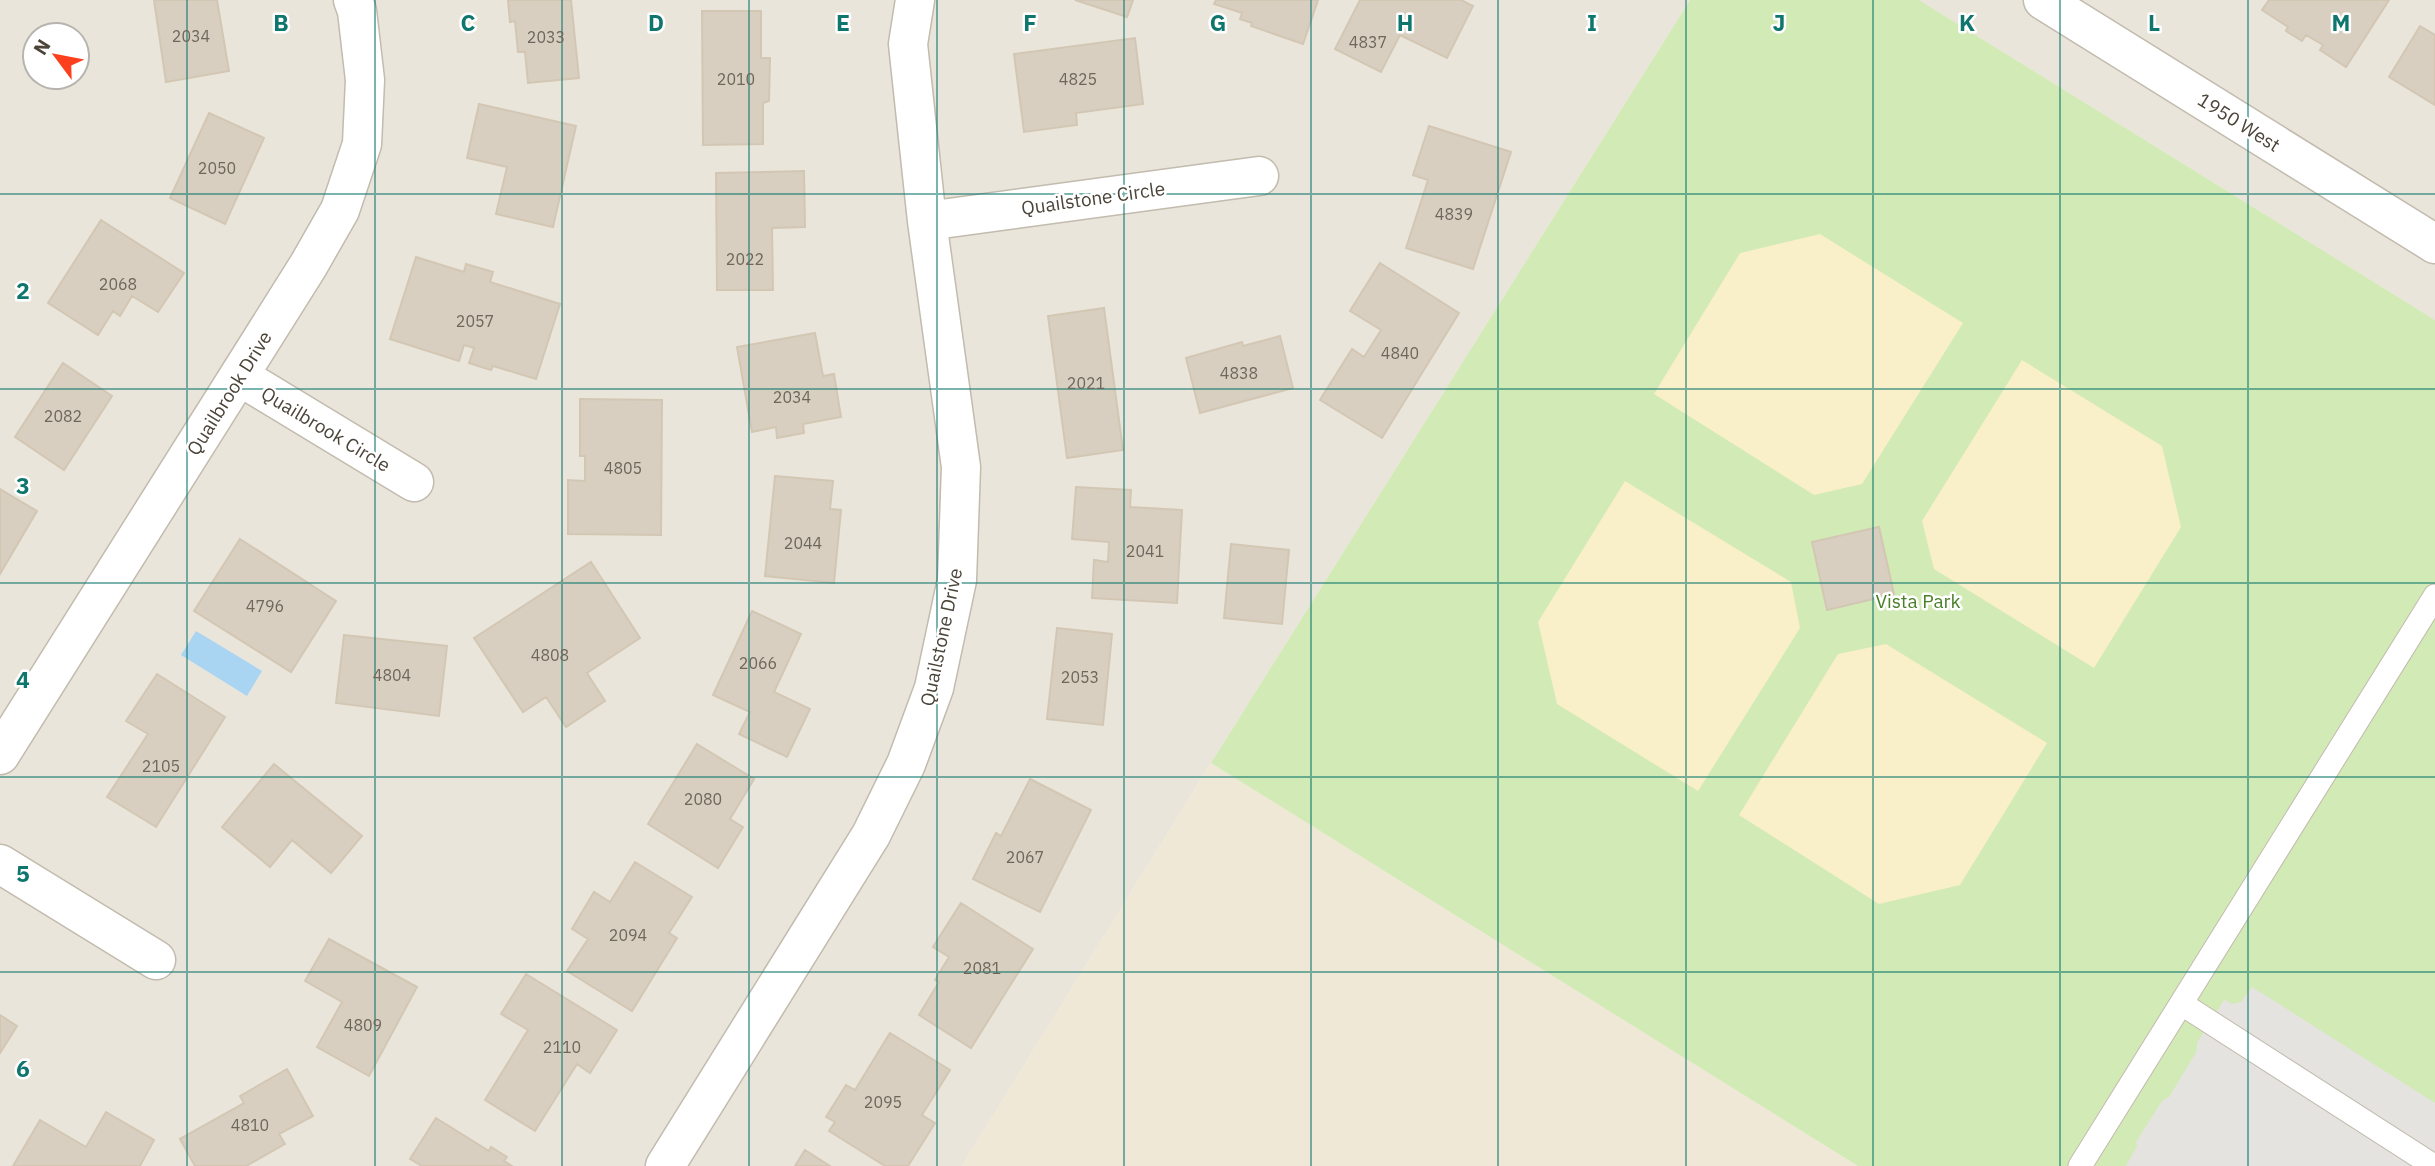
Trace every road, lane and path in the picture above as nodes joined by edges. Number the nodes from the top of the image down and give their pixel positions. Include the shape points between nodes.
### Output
1 (353, 0) edge
2 (915, 0) edge
3 (2043, 0) edge
4 (1259, 176) dead end
5 (927, 221) junction
6 (2435, 244) edge
7 (239, 376) junction
8 (414, 482) dead end
9 (2435, 596) edge
10 (0, 755) edge
11 (0, 864) edge
12 (156, 960) dead end
13 (2182, 1004) junction
14 (665, 1166) edge
15 (2080, 1166) edge
16 (2434, 1166) edge

1 - 7 street, Quailbrook Drive via 365,80 362,144 340,209
2 - 5 street, Quailstone Drive via 908,44
3 - 6 street, 1950 West
4 - 5 street, Quailstone Circle
5 - 14 street, Quailstone Drive via 961,467 957,580 934,688 906,764 871,835
7 - 8 street, Quailbrook Circle
7 - 10 street, Quailbrook Drive
9 - 13 lane
11 - 12 street
13 - 15 lane
13 - 16 lane

